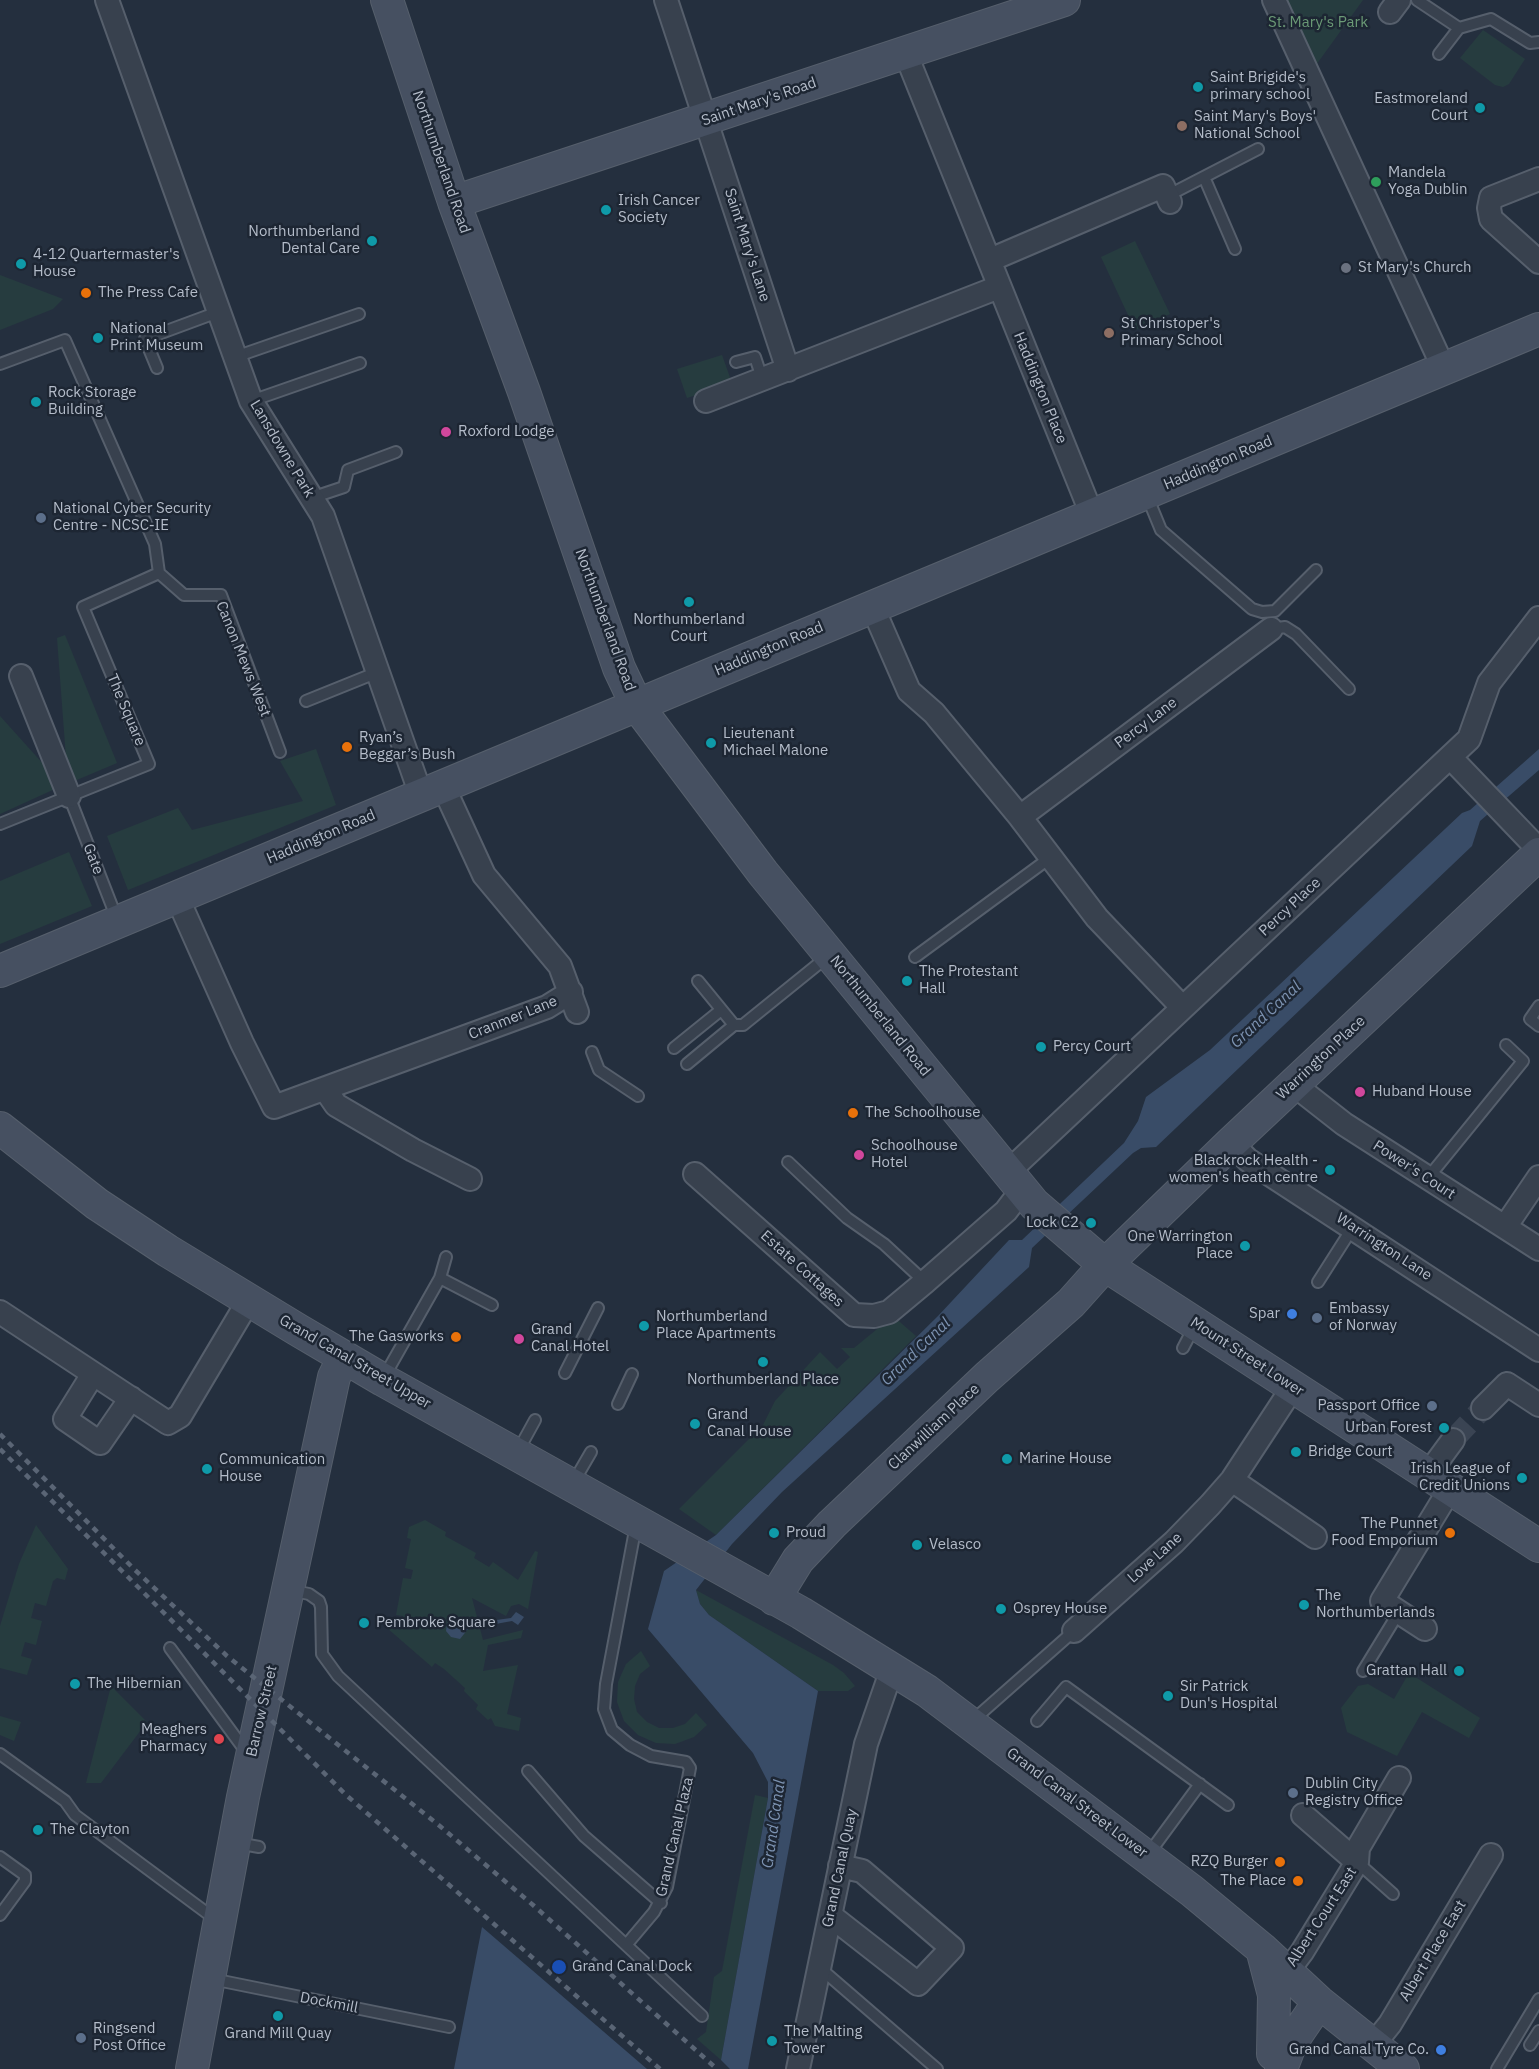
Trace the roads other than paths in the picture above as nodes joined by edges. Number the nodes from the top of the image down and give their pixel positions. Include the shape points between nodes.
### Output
1 (107, 0) edge
2 (387, 0) edge
3 (666, 0) edge
4 (1064, 0) edge
5 (1274, 0) edge
6 (1417, 0) edge
7 (1459, 28) junction
8 (1539, 42) edge
9 (905, 52) junction
10 (1439, 54) dead end
11 (705, 121) junction
12 (1258, 149) dead end
13 (1204, 177) junction
14 (1539, 179) edge
15 (1169, 199) joint
16 (454, 202) junction
17 (1235, 249) dead end
18 (990, 260) junction
19 (1539, 262) edge
20 (999, 287) junction
21 (218, 312) junction
22 (359, 314) dead end
23 (1539, 329) edge
24 (235, 357) junction
25 (736, 362) dead end
26 (360, 363) dead end
27 (0, 364) edge
28 (157, 368) dead end
29 (1444, 369) junction
30 (788, 370) junction
31 (763, 381) junction
32 (251, 401) junction
33 (706, 402) dead end
34 (396, 452) dead end
35 (1146, 493) junction
36 (311, 498) junction
37 (1092, 515) junction
38 (1317, 570) dead end
39 (159, 573) junction
40 (872, 606) junction
41 (1539, 618) edge
42 (1271, 629) joint
43 (378, 672) junction
44 (21, 676) dead end
45 (1349, 689) dead end
46 (306, 701) dead end
47 (636, 704) junction
48 (279, 752) dead end
49 (1450, 757) junction
50 (432, 790) junction
51 (69, 796) junction
52 (1020, 817) junction
53 (0, 824) edge
54 (1539, 852) edge
55 (1051, 857) junction
56 (177, 897) junction
57 (118, 922) junction
58 (830, 954) junction
59 (915, 957) dead end
60 (0, 971) edge
61 (698, 981) dead end
62 (1539, 1006) edge
63 (1182, 1007) junction
64 (721, 1010) junction
65 (734, 1025) junction
66 (1539, 1026) edge
67 (1506, 1045) dead end
68 (674, 1048) dead end
69 (592, 1052) dead end
70 (687, 1064) dead end
71 (1293, 1084) junction
72 (325, 1089) junction
73 (638, 1096) dead end
74 (0, 1128) edge
75 (1231, 1143) junction
76 (788, 1162) dead end
77 (695, 1174) dead end
78 (1539, 1177) edge
79 (470, 1179) dead end
80 (1427, 1179) junction
81 (1021, 1188) junction
82 (1353, 1227) junction
83 (1505, 1227) junction
84 (1072, 1238) joint
85 (1539, 1250) edge
86 (446, 1257) dead end
87 (1106, 1265) junction
88 (440, 1278) junction
89 (925, 1282) junction
90 (1318, 1282) dead end
91 (249, 1300) junction
92 (492, 1305) dead end
93 (598, 1308) dead end
94 (0, 1312) edge
95 (1536, 1353) edge
96 (344, 1357) junction
97 (565, 1373) dead end
98 (93, 1374) junction
99 (632, 1374) dead end
100 (383, 1380) junction
101 (1293, 1387) junction
102 (131, 1398) junction
103 (618, 1404) dead end
104 (1539, 1405) edge
105 (1483, 1408) tunnel mouth
106 (535, 1420) dead end
107 (1453, 1440) tunnel mouth
108 (591, 1452) dead end
109 (517, 1454) junction
110 (1232, 1480) junction
111 (1439, 1482) junction
112 (572, 1485) junction
113 (647, 1527) junction
114 (1315, 1537) dead end
115 (1539, 1546) edge
116 (725, 1572) joint
117 (289, 1590) junction
118 (774, 1599) junction
119 (1399, 1612) junction
120 (1425, 1629) dead end
121 (1074, 1631) joint
122 (170, 1648) dead end
123 (892, 1669) junction
124 (1363, 1671) dead end
125 (1037, 1720) dead end
126 (970, 1723) junction
127 (0, 1754) edge
128 (251, 1758) junction
129 (528, 1772) dead end
130 (1399, 1778) dead end
131 (1200, 1784) junction
132 (1228, 1805) dead end
133 (1303, 1815) dead end
134 (1491, 1855) dead end
135 (1147, 1856) junction
136 (0, 1857) edge
137 (1357, 1862) junction
138 (840, 1866) junction
139 (1393, 1894) dead end
140 (661, 1903) junction
141 (0, 1915) edge
142 (831, 1916) junction
143 (219, 1922) junction
144 (627, 1944) junction
145 (1262, 1949) junction
146 (819, 1968) junction
147 (1287, 1972) junction
148 (208, 1979) junction
149 (1314, 1998) junction
150 (1539, 1999) edge
151 (702, 2016) dead end
152 (449, 2026) dead end
153 (1539, 2031) edge
154 (1373, 2045) junction
155 (1530, 2045) dead end
156 (1275, 2064) edge
157 (192, 2069) edge
158 (798, 2069) edge
159 (937, 2069) edge
160 (1403, 2069) edge
161 (1497, 2069) edge

1 - 21 street, Lansdowne Park
2 - 16 main road, Northumberland Road
3 - 11 street, Saint Mary's Lane
4 - 9 main road, Saint Mary's Road
5 - 29 street
6 - 7 lane
7 - 8 lane via 1491,19 1530,43
7 - 10 lane
9 - 11 main road, Saint Mary's Road
9 - 18 street, Haddington Place
11 - 16 main road, Saint Mary's Road
11 - 30 street, Saint Mary's Lane
12 - 13 lane
13 - 15 lane
13 - 17 lane
14 - 19 street via 1491,198 1489,208 1491,219
15 - 18 street via 1163,186
16 - 47 main road, Northumberland Road via 619,668
18 - 20 street, Haddington Place
20 - 30 street
20 - 37 street, Haddington Place
21 - 24 street, Lansdowne Park
21 - 28 lane via 145,339
22 - 24 lane
23 - 29 main road, Haddington Road
24 - 32 street, Lansdowne Park
25 - 31 lane via 755,357
26 - 32 lane
27 - 39 lane via 65,340 155,544
29 - 35 main road, Haddington Road
30 - 31 street
31 - 33 street
32 - 36 street, Lansdowne Park
34 - 36 lane via 348,470 344,487
35 - 37 main road, Haddington Road
35 - 38 lane via 1161,530 1252,609 1275,610
36 - 43 street, Lansdowne Park via 323,516
37 - 40 main road, Haddington Road
39 - 48 lane, Canon Mews West via 184,595 221,595
39 - 51 lane, The Square via 83,607 149,764
40 - 47 main road, Haddington Road
40 - 52 street via 909,691 934,713
41 - 49 street, Percy Place via 1489,683 1468,738
42 - 45 lane via 1285,627 1296,634
42 - 52 street, Percy Lane
43 - 46 lane
43 - 50 street, Lansdowne Park
44 - 51 street
47 - 50 main road, Haddington Road
47 - 58 main road, Northumberland Road via 756,865
49 - 54 street
49 - 63 street, Percy Place
50 - 56 main road, Haddington Road
50 - 72 street, Cranmer Lane via 484,875 560,966 576,1008 548,1007
51 - 53 lane, The Square
51 - 57 lane, Gate
52 - 55 street
54 - 71 main road, Warrington Place
55 - 59 lane
55 - 63 street via 1097,918
56 - 57 main road, Haddington Road
56 - 72 street, Cranmer Lane via 274,1107
57 - 60 main road, Haddington Road
58 - 65 lane via 743,1025
58 - 81 main road, Northumberland Road
61 - 64 lane
62 - 66 lane via 1530,1019
63 - 81 street, Percy Place
64 - 65 lane
64 - 68 lane
65 - 70 lane
67 - 80 lane via 1523,1060
69 - 73 lane via 599,1070
71 - 75 main road, Warrington Place
71 - 80 street, Power's Court via 1344,1124
72 - 79 street via 336,1105
74 - 91 main road, Grand Canal Street Upper via 98,1204
75 - 82 street, Warrington Lane via 1248,1160
75 - 87 main road, Warrington Place
76 - 89 lane via 847,1218 884,1244
77 - 89 street, Estate Cottages via 854,1315 889,1312
78 - 83 street
80 - 83 street, Power's Court
81 - 84 main road, Northumberland Road
81 - 89 street, Estate Cottages via 1006,1211
82 - 90 lane
82 - 95 street, Warrington Lane
83 - 85 street, Power's Court
84 - 87 main road, Mount Street Lower
86 - 88 lane
87 - 101 main road, Mount Street Lower via 1190,1336
87 - 118 main road, Clanwilliam Place via 1071,1303 832,1524 798,1560
88 - 92 lane
88 - 100 lane
91 - 96 main road, Grand Canal Street Upper
91 - 102 street via 180,1416 168,1423
93 - 97 lane
94 - 98 street
96 - 100 main road, Grand Canal Street Upper
96 - 117 main road, Barrow Street via 334,1377
98 - 102 street
98 - 102 street via 65,1419 100,1443
99 - 103 lane
100 - 109 main road, Grand Canal Street Upper
101 - 110 street, Love Lane
101 - 111 main road, Mount Street Lower
104 - 105 street via 1507,1384
106 - 109 lane
107 - 111 street
108 - 112 lane
109 - 112 main road, Grand Canal Street Upper
110 - 114 street
110 - 121 street, Love Lane via 1174,1542
111 - 115 main road, Mount Street Lower
111 - 119 street via 1382,1600
112 - 113 main road, Grand Canal Street Upper
113 - 116 main road, Grand Canal Street Upper
113 - 140 lane, Grand Canal Plaza via 606,1684 604,1709 612,1730 630,1745 651,1756 686,1762 690,1768
116 - 118 main road, Grand Canal Street Lower
117 - 128 main road, Barrow Street
117 - 144 lane via 309,1594 319,1601 322,1654 338,1676
118 - 123 main road, Grand Canal Street Lower
119 - 120 street
119 - 124 lane
121 - 126 lane
122 - 128 lane
123 - 126 main road, Grand Canal Street Lower
123 - 138 street, Grand Canal Quay via 866,1744
125 - 131 lane via 1066,1687
126 - 135 main road, Grand Canal Street Lower
127 - 143 lane via 65,1802 72,1820
128 - 143 main road, Barrow Street via 247,1844
129 - 140 lane via 584,1836
130 - 137 street, Albert Court East via 1358,1848
131 - 132 lane
131 - 135 lane
133 - 137 street, Albert Court East
134 - 154 street, Albert Place East via 1390,2024
135 - 145 main road, Grand Canal Street Lower
136 - 141 lane via 28,1878
137 - 139 lane
137 - 147 street, Albert Court East
138 - 142 street, Grand Canal Quay
138 - 142 street via 862,1871 952,1948 918,1984
140 - 144 lane, Grand Canal Plaza
142 - 146 street, Grand Canal Quay
143 - 148 main road, Barrow Street
144 - 151 lane
145 - 147 main road, Grand Canal Street Lower
145 - 156 main road via 1274,1995
146 - 158 street, Grand Canal Quay
146 - 159 lane
147 - 149 main road, Grand Canal Street Lower
148 - 152 lane, Dockmill
148 - 157 main road, Barrow Street
149 - 154 main road, Grand Canal Street Lower
149 - 156 main road via 1300,1998 1290,2012
150 - 161 lane
153 - 155 lane
154 - 160 main road, Grand Canal Street Lower

